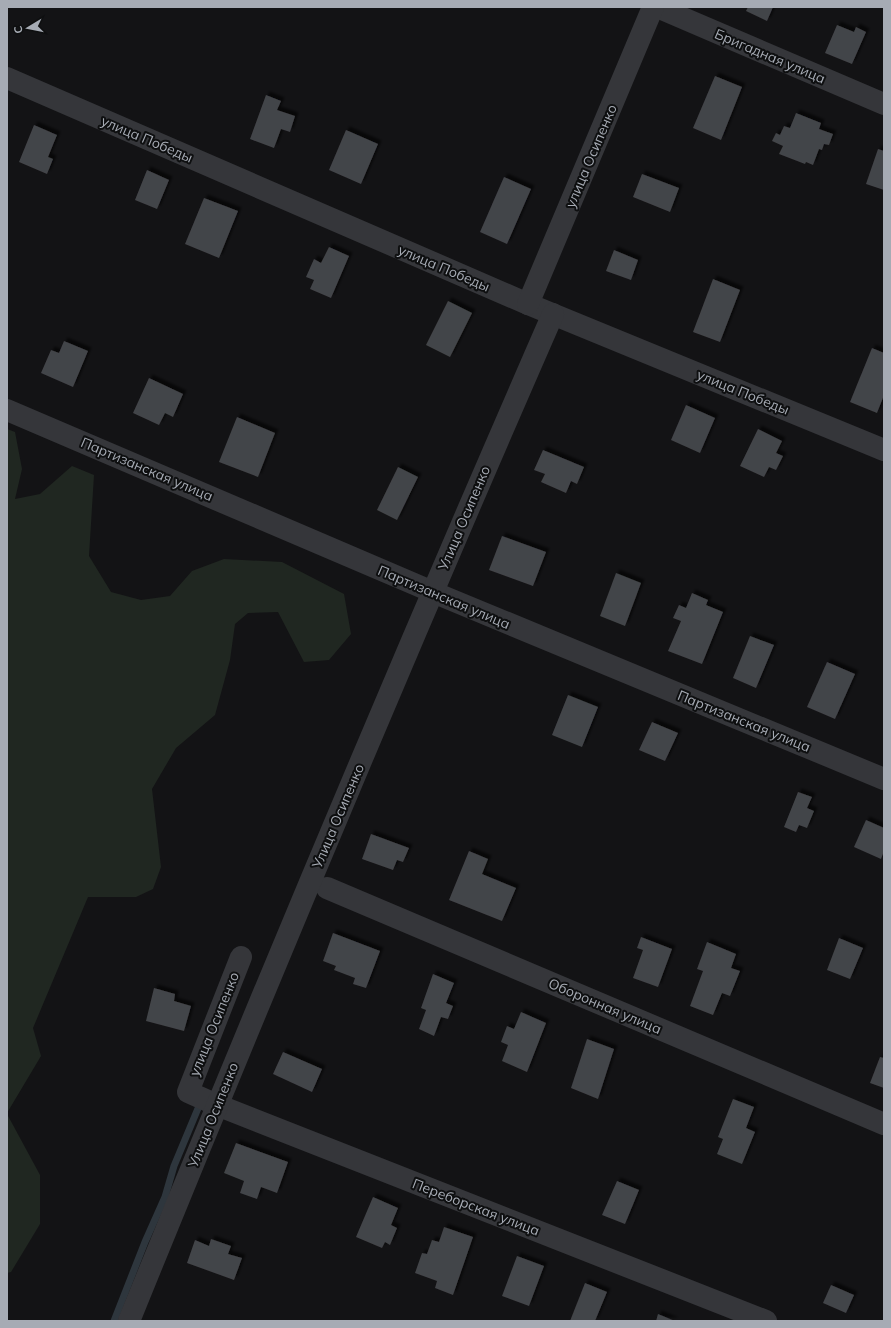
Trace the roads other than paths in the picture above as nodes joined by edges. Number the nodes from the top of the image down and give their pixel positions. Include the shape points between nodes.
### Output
1 (653, 7) edge
2 (657, 7) edge
3 (7, 78) edge
4 (884, 104) edge
5 (528, 304) junction
6 (552, 314) junction
7 (7, 410) edge
8 (884, 450) edge
9 (432, 592) junction
10 (884, 779) edge
11 (327, 888) dead end
12 (241, 957) dead end
13 (188, 1092) joint
14 (217, 1105) junction
15 (884, 1124) edge
16 (129, 1321) edge
17 (766, 1321) edge

1 - 5 street, улица Осипенко
2 - 4 street, Бригадная улица
3 - 5 street, улица Победы
5 - 6 street, улица Победы
6 - 8 street, улица Победы
6 - 9 street, Улица Осипенко
7 - 9 street, Партизанская улица
9 - 10 street, Партизанская улица
9 - 14 street, Улица Осипенко
11 - 15 street, Оборонная улица
12 - 13 street, улица Осипенко
13 - 14 street, Переборская улица
14 - 16 street, Улица Осипенко
14 - 17 street, Переборская улица

